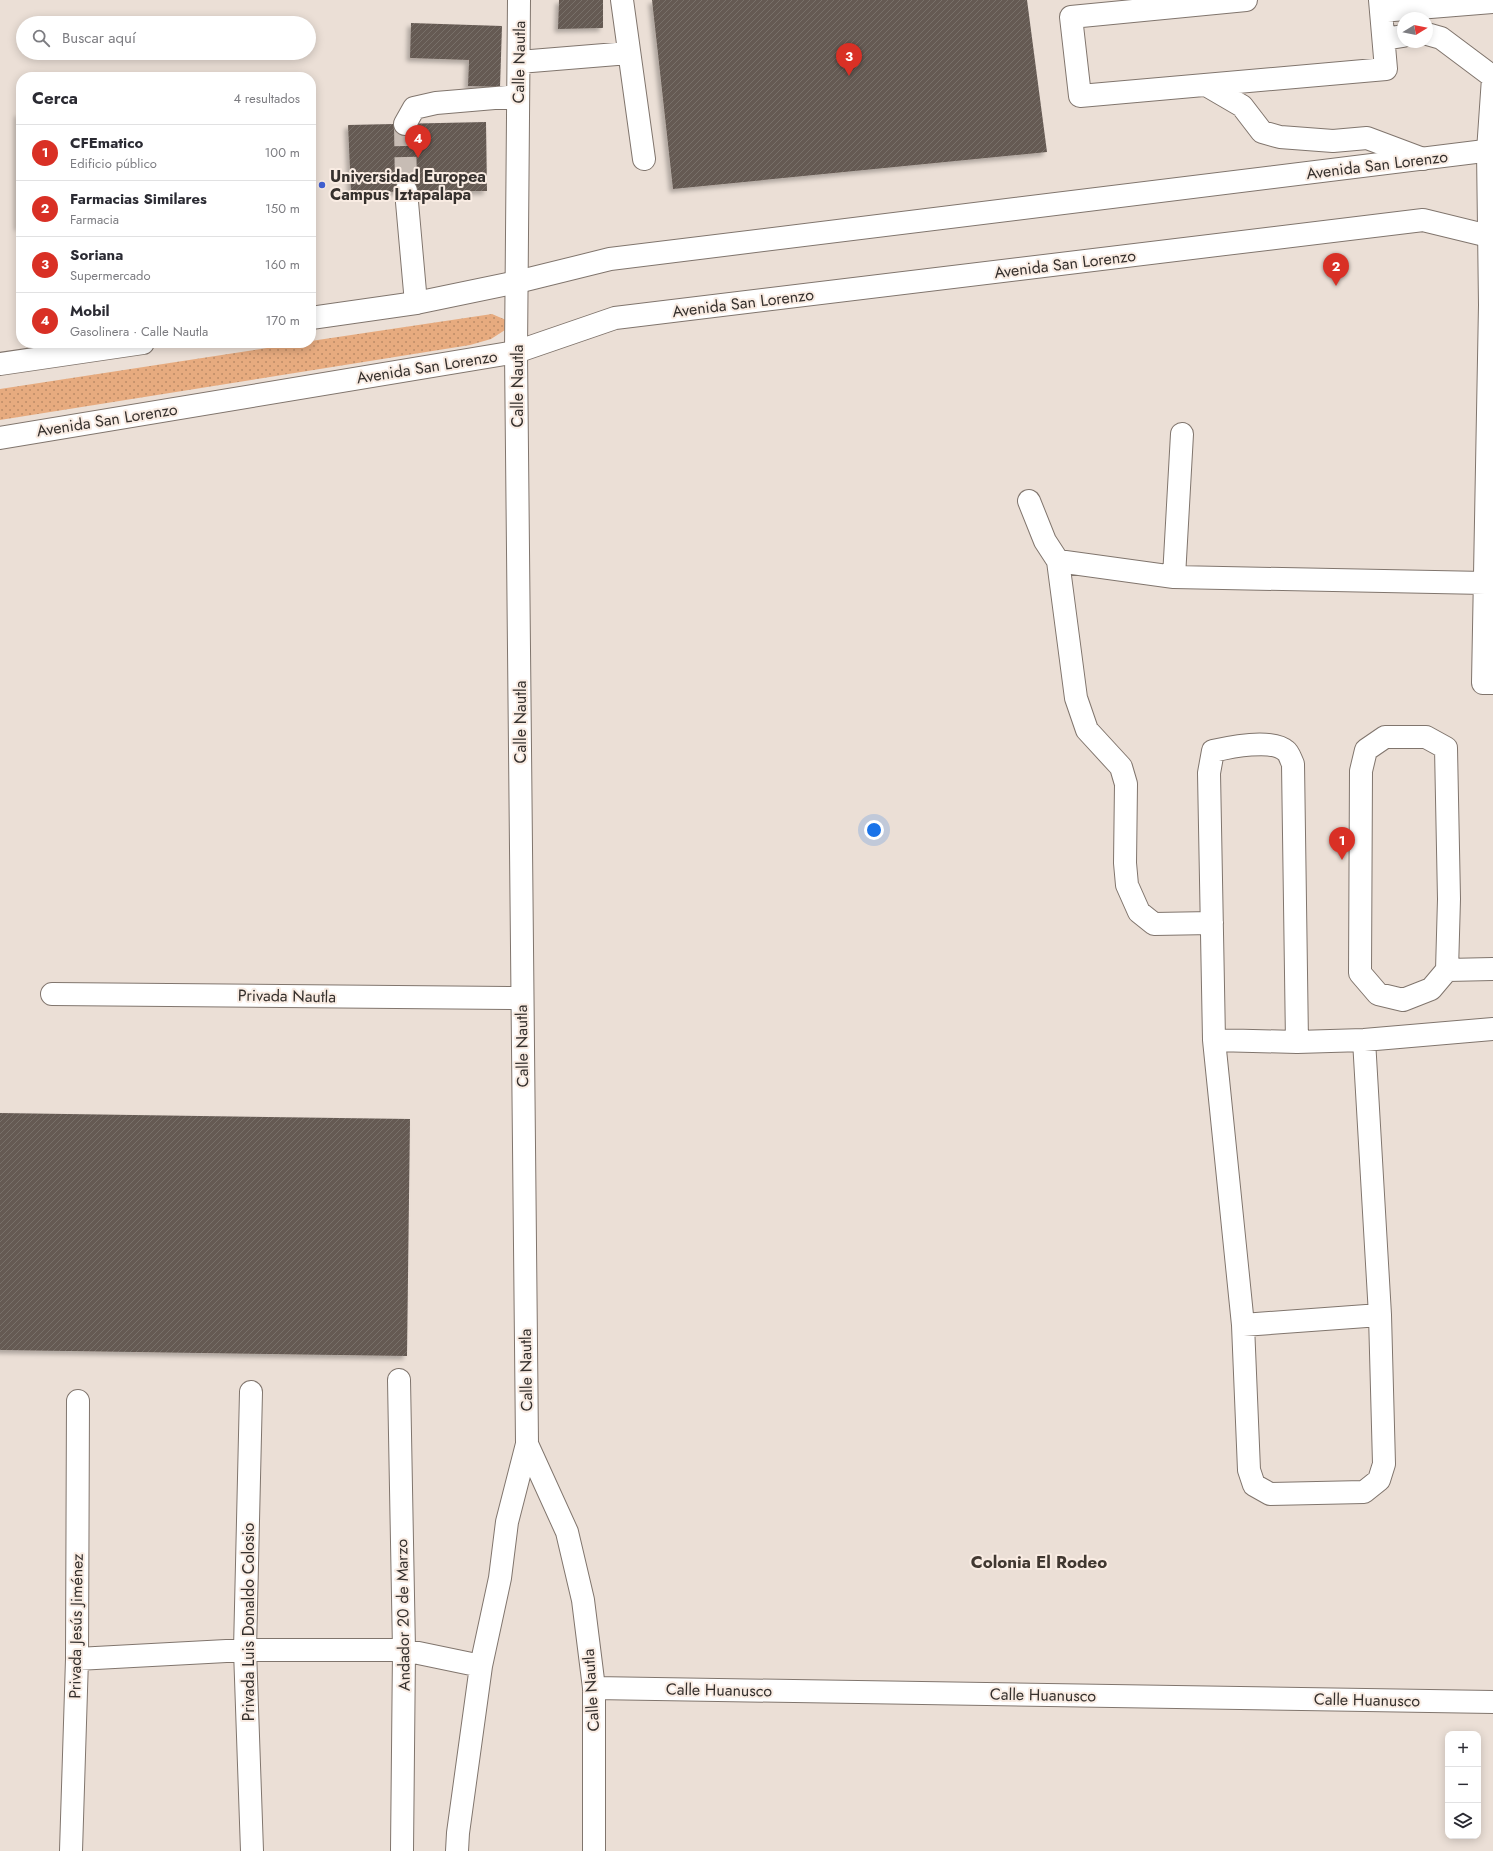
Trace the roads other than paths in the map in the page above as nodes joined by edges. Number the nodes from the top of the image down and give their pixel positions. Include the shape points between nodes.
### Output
1 (519, 0) edge
2 (622, 0) edge
3 (1246, 0) edge
4 (1200, 2) edge
5 (1493, 2) edge
6 (1381, 6) edge
7 (1070, 8) edge
8 (1433, 36) edge
9 (1393, 37) edge
10 (629, 53) junction
11 (519, 62) junction
12 (1493, 78) edge
13 (1206, 85) junction
14 (518, 96) junction
15 (405, 124) tunnel mouth
16 (1491, 151) edge
17 (644, 159) dead end
18 (1424, 159) junction
19 (406, 191) tunnel mouth
20 (1492, 237) edge
21 (517, 282) junction
22 (416, 303) junction
23 (316, 317) edge
24 (109, 348) edge
25 (516, 352) junction
26 (0, 364) edge
27 (1182, 434) dead end
28 (0, 438) edge
29 (1029, 501) dead end
30 (1058, 561) junction
31 (1174, 577) junction
32 (1485, 583) junction
33 (1488, 683) edge
34 (1212, 923) junction
35 (1493, 969) edge
36 (1447, 970) junction
37 (52, 994) dead end
38 (522, 998) junction
39 (1493, 1029) edge
40 (1214, 1040) junction
41 (1364, 1040) junction
42 (1297, 1042) junction
43 (1380, 1315) junction
44 (1243, 1325) junction
45 (399, 1380) dead end
46 (251, 1392) dead end
47 (78, 1401) dead end
48 (527, 1444) junction
49 (245, 1650) junction
50 (404, 1650) junction
51 (77, 1659) junction
52 (481, 1666) junction
53 (594, 1688) junction
54 (1493, 1702) edge
55 (71, 1851) edge
56 (252, 1851) edge
57 (402, 1851) edge
58 (458, 1851) edge
59 (594, 1851) edge

1 - 11 street, Calle Nautla
2 - 10 street
3 - 4 street
4 - 7 street
5 - 6 street
6 - 9 street
7 - 13 street via 1080,96
8 - 12 street via 1441,38
9 - 13 street via 1386,69
10 - 11 street
10 - 17 street
11 - 14 street, Calle Nautla
12 - 16 street
13 - 18 street via 1242,106 1262,132 1280,137 1334,140 1367,138
14 - 15 street via 436,103 414,108
14 - 21 street, Calle Nautla
16 - 18 street, Avenida San Lorenzo
16 - 20 street
18 - 21 street, Avenida San Lorenzo via 610,259
19 - 22 street
20 - 25 street, Avenida San Lorenzo via 1423,220 615,318
20 - 32 street
21 - 22 street, Avenida San Lorenzo
21 - 25 street, Calle Nautla
22 - 23 street, Avenida San Lorenzo
24 - 26 street
25 - 28 street, Avenida San Lorenzo
25 - 38 street, Calle Nautla
27 - 31 street
29 - 30 street via 1045,541
30 - 31 street
30 - 34 street via 1076,698 1087,730 1122,767 1126,784 1127,885 1139,912 1154,924
31 - 32 street
32 - 33 street
34 - 40 street
34 - 42 street via 1209,774 1213,751 1230,746 1274,744 1287,751 1294,764
35 - 36 street
36 - 36 street via 1449,898 1446,748 1426,737 1385,737 1366,750 1361,771 1360,973 1378,994 1403,1000 1431,989
37 - 38 street, Privada Nautla
38 - 48 street, Calle Nautla
39 - 41 street
40 - 42 street
40 - 44 street
41 - 42 street
41 - 43 street
43 - 44 street
43 - 44 street via 1384,1464 1379,1480 1364,1492 1270,1494 1254,1485 1249,1470
45 - 50 street, Andador 20 de Marzo
46 - 49 street, Privada Luis Donaldo Colosio
47 - 51 street, Privada Jesús Jiménez
48 - 52 street, Calle Nautla via 507,1522 500,1578
48 - 53 street, Calle Nautla via 567,1532 583,1600
49 - 50 street
49 - 51 street
49 - 56 street, Privada Luis Donaldo Colosio
50 - 52 street
50 - 57 street, Andador 20 de Marzo
51 - 55 street, Privada Jesús Jiménez
52 - 58 street, Calle Nautla via 458,1833
53 - 54 street, Calle Huanusco
53 - 59 street, Calle Nautla

